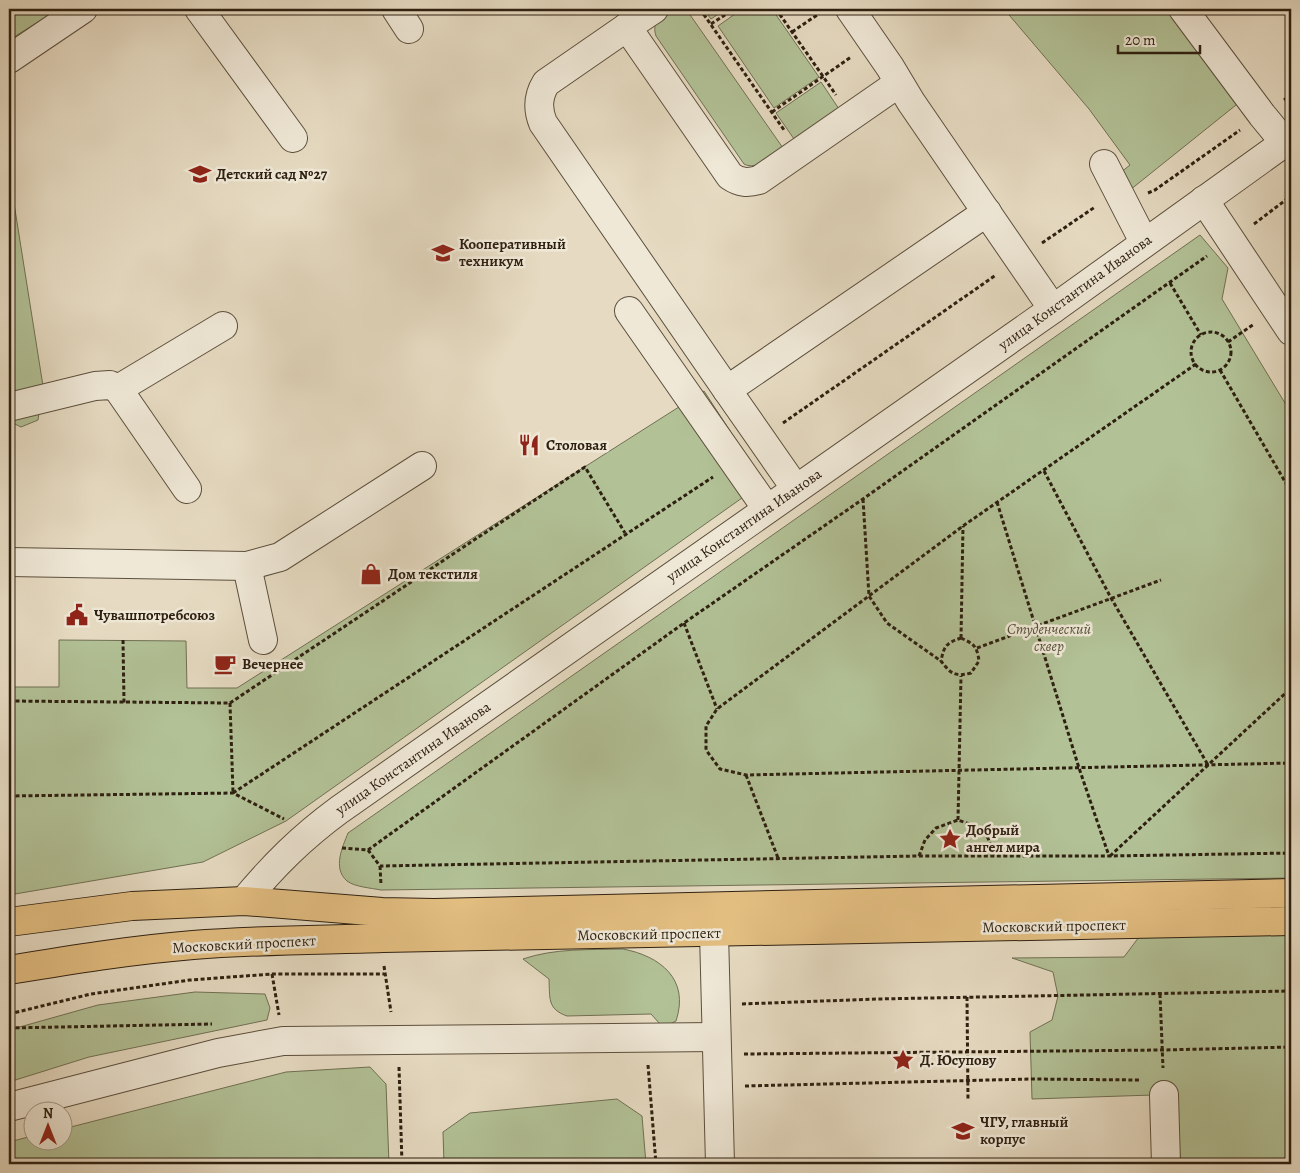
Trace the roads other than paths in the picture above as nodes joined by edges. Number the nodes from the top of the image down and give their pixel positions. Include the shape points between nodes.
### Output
1 (83, 9) edge
2 (199, 9) edge
3 (654, 9) edge
4 (850, 9) edge
5 (1183, 9) edge
6 (627, 27) junction
7 (9, 59) edge
8 (899, 83) junction
9 (294, 138) dead end
10 (1288, 140) edge
11 (1104, 164) dead end
12 (1204, 200) junction
13 (987, 212) junction
14 (1144, 242) junction
15 (1054, 309) junction
16 (629, 311) dead end
17 (223, 326) dead end
18 (1291, 331) edge
19 (118, 389) junction
20 (728, 390) junction
21 (9, 407) edge
22 (422, 466) dead end
23 (187, 489) dead end
24 (796, 489) junction
25 (767, 509) junction
26 (9, 562) edge
27 (247, 566) junction
28 (263, 640) dead end
29 (1291, 893) edge
30 (244, 901) junction
31 (1291, 921) edge
32 (9, 922) edge
33 (714, 933) junction
34 (233, 943) junction
35 (9, 970) edge
36 (716, 1037) junction
37 (1164, 1088) road end
38 (9, 1107) edge
39 (720, 1164) edge
40 (1166, 1164) edge

1 - 7 street
2 - 9 street
3 - 6 street
4 - 8 street
5 - 10 street via 1262,115
6 - 8 street via 730,176 742,182 759,180
6 - 20 street via 546,83 540,96 540,115
8 - 13 street
10 - 12 street, улица Константина Иванова
11 - 14 street
12 - 14 street, улица Константина Иванова
12 - 18 street
13 - 15 street
13 - 20 street
14 - 15 street, улица Константина Иванова
15 - 24 street, улица Константина Иванова
16 - 25 street
17 - 19 street
19 - 21 street via 110,385 95,386
19 - 23 street
20 - 24 street
22 - 27 street via 280,557
24 - 25 street, улица Константина Иванова
25 - 30 street, улица Константина Иванова via 310,832 272,868
26 - 27 street
27 - 28 street
29 - 30 main road, Московский проспект via 434,913
30 - 32 main road, Московский проспект via 132,906
30 - 34 main road, улица Константина Иванова
31 - 33 main road, Московский проспект
33 - 34 main road, Московский проспект
33 - 36 street
34 - 35 main road, Московский проспект via 101,955
36 - 38 street via 283,1041 218,1053
36 - 39 street
37 - 40 street

